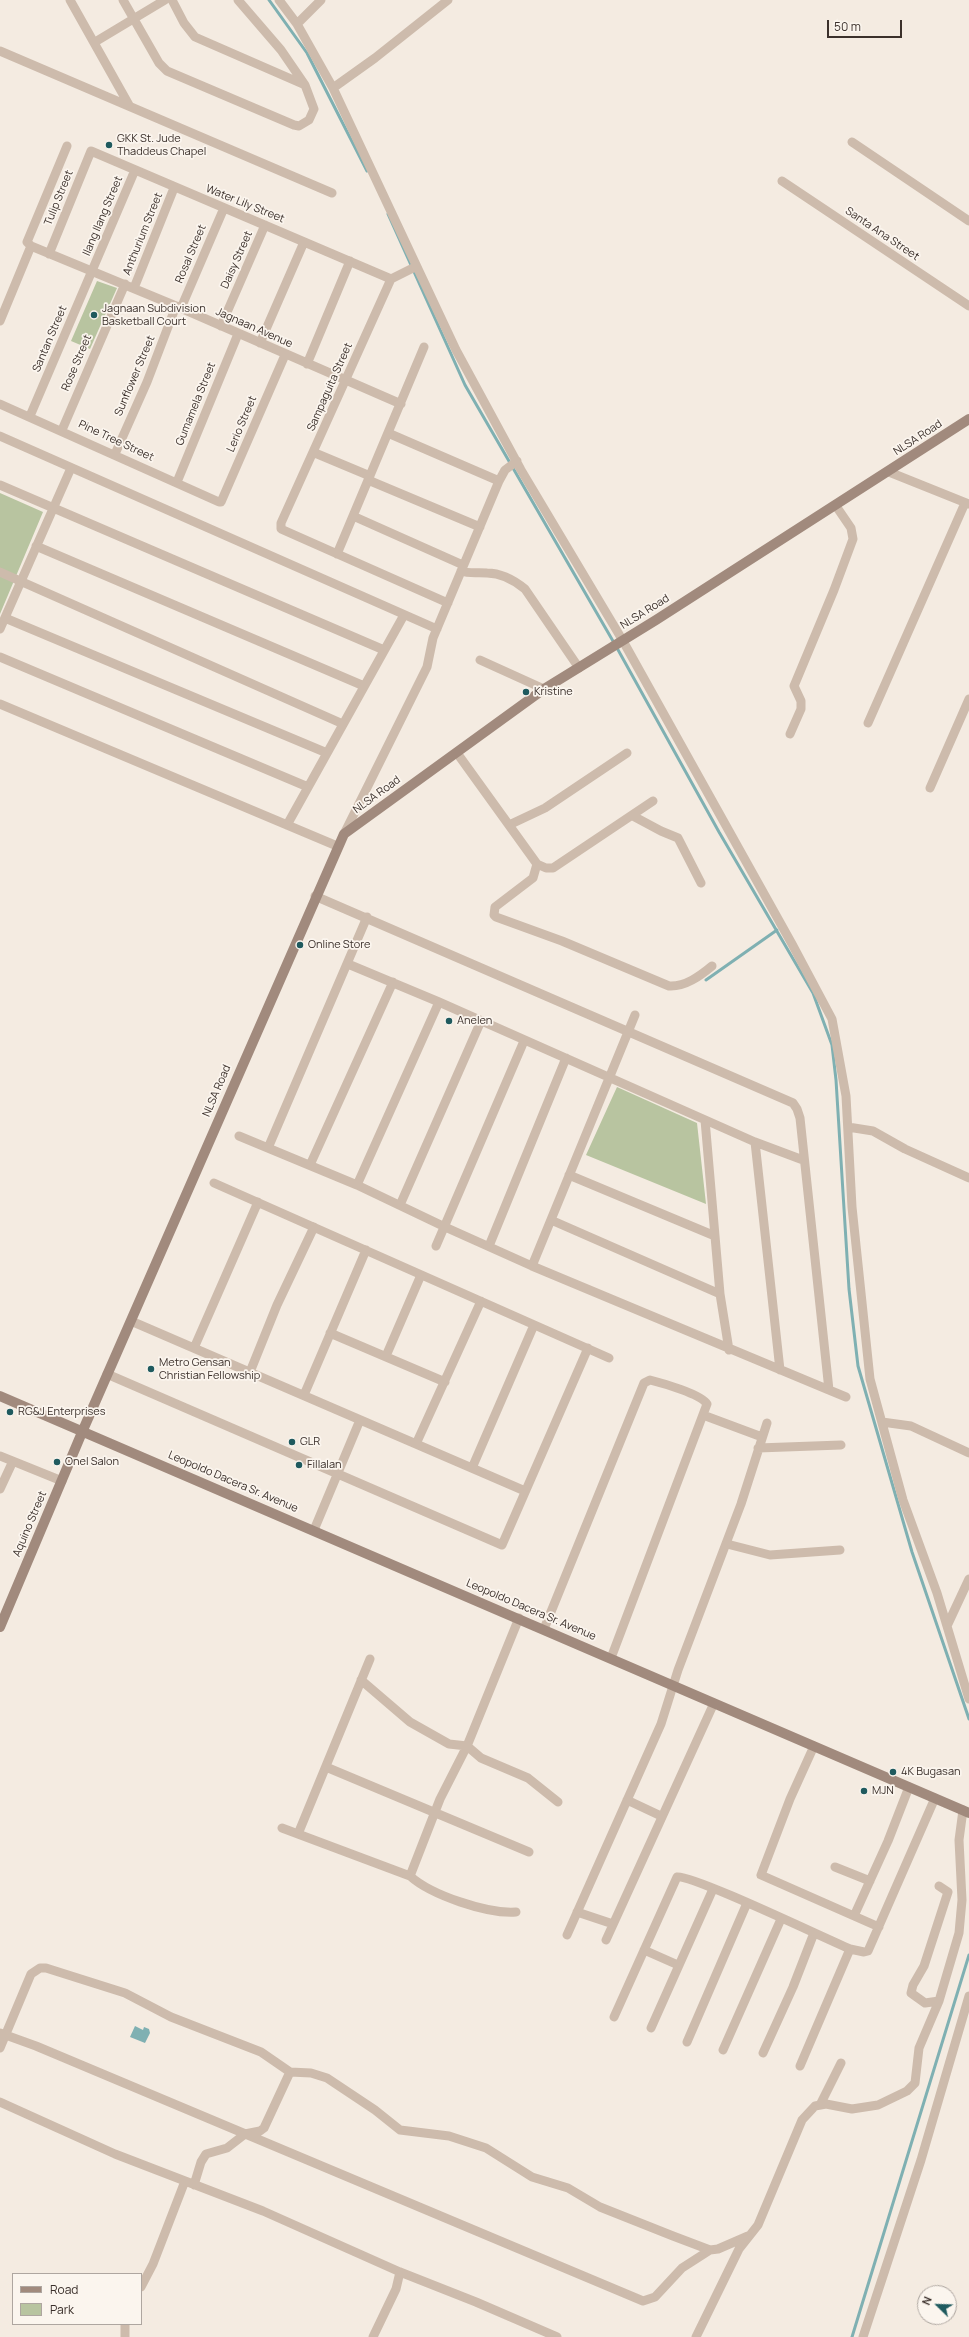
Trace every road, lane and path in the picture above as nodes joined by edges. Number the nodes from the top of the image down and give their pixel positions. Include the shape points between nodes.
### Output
1 (70, 0) edge
2 (123, 0) edge
3 (165, 0) edge
4 (172, 0) edge
5 (238, 0) edge
6 (279, 0) edge
7 (321, 0) edge
8 (448, 0) edge
9 (134, 19) junction
10 (297, 24) junction
11 (95, 42) junction
12 (0, 51) edge
13 (305, 85) junction
14 (333, 88) junction
15 (129, 105) junction
16 (852, 142) dead end
17 (67, 146) dead end
18 (91, 151) joint
19 (135, 170) junction
20 (782, 181) dead end
21 (174, 188) junction
22 (332, 193) dead end
23 (224, 208) junction
24 (969, 221) edge
25 (265, 225) junction
26 (304, 242) junction
27 (31, 246) junction
28 (49, 254) junction
29 (350, 261) junction
30 (415, 267) junction
31 (93, 271) junction
32 (391, 279) junction
33 (125, 284) junction
34 (134, 288) junction
35 (969, 306) edge
36 (179, 307) junction
37 (0, 321) edge
38 (221, 326) junction
39 (238, 334) junction
40 (260, 343) junction
41 (424, 347) dead end
42 (285, 355) junction
43 (307, 364) junction
44 (346, 380) junction
45 (0, 404) edge
46 (401, 404) junction
47 (30, 416) junction
48 (969, 420) edge
49 (62, 430) junction
50 (388, 433) junction
51 (0, 436) edge
52 (314, 452) junction
53 (115, 454) junction
54 (511, 465) junction
55 (71, 468) junction
56 (889, 472) junction
57 (369, 478) junction
58 (499, 481) junction
59 (177, 482) junction
60 (0, 485) edge
61 (222, 502) joint
62 (967, 503) edge
63 (836, 506) junction
64 (53, 508) junction
65 (353, 516) junction
66 (480, 527) junction
67 (36, 546) junction
68 (337, 554) junction
69 (462, 568) junction
70 (0, 572) edge
71 (21, 582) junction
72 (448, 603) junction
73 (404, 615) junction
74 (5, 618) junction
75 (0, 629) edge
76 (437, 629) junction
77 (618, 644) junction
78 (384, 650) junction
79 (0, 657) edge
80 (480, 660) dead end
81 (579, 668) junction
82 (364, 686) junction
83 (544, 689) junction
84 (969, 699) edge
85 (0, 704) edge
86 (868, 723) dead end
87 (343, 724) junction
88 (790, 734) dead end
89 (327, 753) junction
90 (457, 753) junction
91 (627, 753) dead end
92 (308, 787) junction
93 (930, 788) dead end
94 (653, 802) dead end
95 (633, 816) junction
96 (287, 825) junction
97 (509, 825) junction
98 (344, 834) junction
99 (337, 846) junction
100 (537, 864) junction
101 (701, 883) dead end
102 (315, 896) junction
103 (367, 918) junction
104 (348, 964) junction
105 (712, 966) dead end
106 (393, 982) junction
107 (439, 1002) junction
108 (636, 1015) dead end
109 (481, 1021) junction
110 (629, 1032) junction
111 (524, 1041) junction
112 (566, 1058) junction
113 (610, 1077) junction
114 (705, 1120) junction
115 (848, 1128) junction
116 (239, 1136) dead end
117 (755, 1142) junction
118 (268, 1148) junction
119 (803, 1160) junction
120 (310, 1165) junction
121 (569, 1175) junction
122 (969, 1178) edge
123 (214, 1183) dead end
124 (357, 1185) junction
125 (258, 1202) junction
126 (400, 1205) junction
127 (551, 1220) junction
128 (314, 1227) junction
129 (445, 1227) junction
130 (715, 1236) junction
131 (436, 1246) dead end
132 (489, 1246) junction
133 (366, 1250) junction
134 (532, 1266) junction
135 (421, 1275) junction
136 (720, 1294) junction
137 (481, 1301) junction
138 (130, 1320) junction
139 (534, 1325) junction
140 (330, 1333) junction
141 (194, 1348) junction
142 (588, 1348) junction
143 (729, 1350) junction
144 (386, 1356) junction
145 (609, 1358) dead end
146 (780, 1370) junction
147 (250, 1372) junction
148 (107, 1374) junction
149 (445, 1382) junction
150 (829, 1390) junction
151 (0, 1396) edge
152 (304, 1396) junction
153 (846, 1398) dead end
154 (703, 1415) junction
155 (360, 1420) junction
156 (882, 1422) junction
157 (767, 1423) dead end
158 (83, 1430) junction
159 (762, 1437) junction
160 (416, 1444) junction
161 (841, 1445) dead end
162 (758, 1448) junction
163 (969, 1453) edge
164 (0, 1456) edge
165 (13, 1461) junction
166 (472, 1468) junction
167 (337, 1473) junction
168 (62, 1481) junction
169 (0, 1489) edge
170 (526, 1491) junction
171 (314, 1530) junction
172 (727, 1544) junction
173 (840, 1550) dead end
174 (969, 1579) edge
175 (519, 1618) junction
176 (947, 1626) junction
177 (0, 1627) edge
178 (544, 1629) junction
179 (610, 1658) junction
180 (370, 1659) dead end
181 (361, 1680) junction
182 (674, 1685) junction
183 (969, 1699) edge
184 (714, 1703) junction
185 (467, 1746) junction
186 (814, 1746) junction
187 (326, 1767) junction
188 (909, 1786) junction
189 (935, 1798) junction
190 (627, 1800) junction
191 (558, 1802) dead end
192 (435, 1811) junction
193 (966, 1811) edge
194 (661, 1816) junction
195 (282, 1828) dead end
196 (298, 1834) junction
197 (529, 1852) dead end
198 (835, 1867) dead end
199 (410, 1876) junction
200 (870, 1881) junction
201 (939, 1886) dead end
202 (713, 1889) junction
203 (747, 1903) junction
204 (516, 1912) dead end
205 (577, 1912) junction
206 (854, 1916) junction
207 (781, 1919) junction
208 (613, 1924) junction
209 (879, 1927) junction
210 (814, 1934) junction
211 (567, 1935) dead end
212 (606, 1940) dead end
213 (850, 1949) junction
214 (644, 1950) junction
215 (678, 1965) junction
216 (969, 1996) edge
217 (939, 2001) junction
218 (614, 2016) dead end
219 (651, 2028) dead end
220 (3, 2034) edge
221 (687, 2042) dead end
222 (0, 2048) edge
223 (723, 2050) dead end
224 (763, 2053) dead end
225 (841, 2063) dead end
226 (800, 2066) dead end
227 (290, 2072) junction
228 (0, 2102) edge
229 (820, 2106) junction
230 (245, 2134) junction
231 (185, 2181) junction
232 (194, 2185) junction
233 (748, 2236) junction
234 (710, 2250) junction
235 (400, 2272) junction
236 (142, 2285) edge
237 (125, 2325) edge
238 (537, 2328) junction
239 (125, 2337) edge
240 (373, 2337) edge
241 (533, 2337) edge
242 (557, 2337) edge
243 (696, 2337) edge
244 (863, 2337) edge

1 - 11 street
2 - 9 street
3 - 9 street
4 - 13 street via 195,37
5 - 13 street via 281,50
6 - 10 street
7 - 10 street
8 - 14 street
9 - 11 street
9 - 13 street via 167,71 294,126 304,124 313,112 312,101
10 - 14 street
11 - 15 street
12 - 15 street
14 - 30 street
15 - 22 street via 230,151
16 - 24 street
17 - 27 street via 27,242
18 - 19 street, Water Lily Street
18 - 28 street, Tulip Street
19 - 21 street, Water Lily Street
19 - 31 street, Ilang Ilang Street
20 - 35 street, Santa Ana Street
21 - 23 street, Water Lily Street
21 - 34 street, Anthurium Street
23 - 25 street, Water Lily Street
23 - 36 street, Rosal Street
25 - 26 street, Water Lily Street
25 - 38 street, Daisy Street
26 - 29 street, Water Lily Street
26 - 40 street
27 - 28 street, Jagnaan Avenue
27 - 37 street
28 - 31 street, Jagnaan Avenue
29 - 32 street, Water Lily Street
29 - 43 street
30 - 32 street
30 - 54 street
31 - 33 street, Jagnaan Avenue
31 - 47 street, Santan Street
32 - 44 street, Sampaguita Street
33 - 34 street, Jagnaan Avenue
33 - 49 street, Rose Street
34 - 36 street, Jagnaan Avenue
36 - 38 street, Jagnaan Avenue
36 - 53 street, Sunflower Street
38 - 39 street, Jagnaan Avenue
39 - 40 street, Jagnaan Avenue
39 - 59 street, Gumamela Street
40 - 42 street, Jagnaan Avenue
41 - 46 street
42 - 43 street, Jagnaan Avenue
42 - 61 street, Lerio Street
43 - 44 street, Jagnaan Avenue
44 - 46 street, Jagnaan Avenue
44 - 52 street, Sampaguita Street
45 - 47 street, Pine Tree Street
46 - 50 street
47 - 49 street, Pine Tree Street
48 - 56 main road, NLSA Road
49 - 53 street, Pine Tree Street
50 - 57 street
50 - 58 street
51 - 55 street
52 - 57 street
52 - 68 street, Sampaguita Street via 281,523 281,529
53 - 59 street, Pine Tree Street
54 - 58 street
54 - 77 street
55 - 64 street
55 - 73 street
56 - 62 street
56 - 63 main road, NLSA Road
57 - 65 street
57 - 66 street
58 - 66 street
59 - 61 street, Pine Tree Street
60 - 64 street
62 - 86 street
63 - 77 main road, NLSA Road
63 - 88 street via 851,528 853,539 794,686 801,701 801,709
64 - 67 street
64 - 78 street
65 - 68 street
65 - 69 street
66 - 69 street
67 - 71 street
67 - 82 street
68 - 72 street
69 - 72 street
69 - 81 street via 470,574 500,574 525,589
70 - 71 street
71 - 74 street
71 - 87 street
72 - 76 street
73 - 76 street
73 - 78 street
74 - 75 street
74 - 89 street
76 - 98 street via 427,667
77 - 81 main road, NLSA Road
77 - 115 street via 792,944 832,1019 842,1068
78 - 82 street
79 - 92 street
80 - 83 street
81 - 83 main road, NLSA Road
82 - 87 street
83 - 90 main road, NLSA Road
84 - 93 street
85 - 96 street
87 - 89 street
89 - 92 street
90 - 97 street
90 - 98 main road, NLSA Road
91 - 97 street via 539,811
92 - 96 street
94 - 95 street
95 - 100 street via 553,868
95 - 101 street via 678,838
96 - 99 street
97 - 100 street
98 - 99 main road, NLSA Road
99 - 102 main road, NLSA Road
100 - 105 street via 533,878 496,907 496,917 562,941 669,986 699,977
102 - 103 street
102 - 138 main road, NLSA Road
103 - 104 street
103 - 110 street
104 - 106 street
104 - 118 street
106 - 107 street
106 - 120 street
107 - 109 street
107 - 124 street
108 - 110 street
109 - 111 street
109 - 126 street
110 - 113 street
110 - 119 street via 793,1103 798,1108 800,1118
111 - 112 street
111 - 129 street
112 - 113 street
112 - 132 street
113 - 114 street
113 - 121 street
114 - 117 street
114 - 130 street
115 - 122 street via 872,1131
115 - 156 street via 852,1207 865,1348 870,1380
116 - 118 street
117 - 119 street
117 - 146 street
118 - 120 street
119 - 150 street
120 - 124 street
121 - 127 street
121 - 130 street
123 - 125 street
124 - 126 street
125 - 128 street
125 - 141 street
126 - 129 street
127 - 134 street
127 - 136 street
128 - 133 street
128 - 147 street via 277,1305
129 - 131 street
129 - 132 street
130 - 136 street
132 - 134 street
133 - 135 street
133 - 140 street
134 - 143 street
135 - 137 street
135 - 144 street
136 - 143 street
137 - 139 street
137 - 149 street
138 - 141 street
138 - 148 main road, NLSA Road
139 - 142 street
139 - 166 street
140 - 144 street
140 - 152 street
141 - 147 street
142 - 145 street
142 - 170 street
143 - 146 street
144 - 149 street
146 - 150 street
147 - 152 street
148 - 158 main road, NLSA Road
148 - 167 street
149 - 160 street
150 - 153 street
151 - 158 main road, Leopoldo Dacera Sr. Avenue
152 - 155 street
154 - 159 street
154 - 178 street via 707,1404 704,1400 654,1381 644,1383
154 - 179 street
155 - 160 street
155 - 167 street
156 - 163 street via 911,1426
156 - 176 street via 910,1520
157 - 159 street
158 - 168 main road, Aquino Street
158 - 171 main road, Leopoldo Dacera Sr. Avenue
159 - 162 street
160 - 166 street
161 - 162 street
162 - 172 street
164 - 165 street
165 - 168 street
165 - 169 street
166 - 170 street
167 - 170 street via 502,1545
167 - 171 street
168 - 177 main road, Aquino Street
171 - 175 main road, Leopoldo Dacera Sr. Avenue
172 - 173 street via 770,1555
172 - 182 street
174 - 176 street
175 - 178 main road, Leopoldo Dacera Sr. Avenue
175 - 185 street
176 - 183 street
178 - 179 main road, Leopoldo Dacera Sr. Avenue
179 - 182 main road, Leopoldo Dacera Sr. Avenue
180 - 181 street
181 - 185 street via 410,1722 448,1744
181 - 187 street
182 - 184 main road, Leopoldo Dacera Sr. Avenue
182 - 190 street via 661,1724
184 - 186 main road, Leopoldo Dacera Sr. Avenue
184 - 194 street
185 - 191 street via 481,1758 528,1778
185 - 192 street
186 - 188 main road, Leopoldo Dacera Sr. Avenue
186 - 206 street via 790,1799 761,1875
187 - 192 street
187 - 196 street
188 - 189 main road, Leopoldo Dacera Sr. Avenue
188 - 200 street
189 - 193 main road, Leopoldo Dacera Sr. Avenue
189 - 209 street
190 - 194 street
190 - 205 street
192 - 197 street
192 - 199 street
193 - 217 street via 959,1840 962,1900 959,1933
194 - 208 street
195 - 196 street
196 - 199 street
198 - 200 street
199 - 204 street via 428,1889 476,1907 501,1913
200 - 206 street
201 - 217 street via 948,1892 924,1966 911,1993 925,2003
202 - 203 street
202 - 214 street via 684,1877 675,1879
202 - 215 street
203 - 207 street
203 - 221 street
205 - 208 street
205 - 211 street
206 - 209 street
207 - 210 street
207 - 223 street
208 - 212 street
209 - 213 street via 868,1951
210 - 213 street
210 - 224 street
213 - 226 street
214 - 215 street
214 - 218 street
215 - 219 street
216 - 244 street via 921,2160
217 - 229 street via 919,2048 914,2085 878,2105 863,2109 826,2104
220 - 222 street
220 - 227 street via 31,1974 40,1968 46,1968 125,1993 172,2017 261,2052
220 - 230 street
225 - 229 street
227 - 230 street via 264,2128
227 - 234 street via 311,2073 326,2078 400,2130 449,2136 486,2148 532,2177 568,2188 600,2207
228 - 231 street via 94,2145
229 - 233 street via 812,2109 802,2120 758,2225
230 - 232 street via 227,2148 206,2154
230 - 234 street via 644,2301 655,2297 682,2268
231 - 232 street
231 - 236 street via 153,2264
232 - 235 street via 263,2211
233 - 234 street
233 - 243 street via 739,2249
235 - 238 street
235 - 240 street via 396,2289
237 - 239 street
238 - 241 street
238 - 242 street

